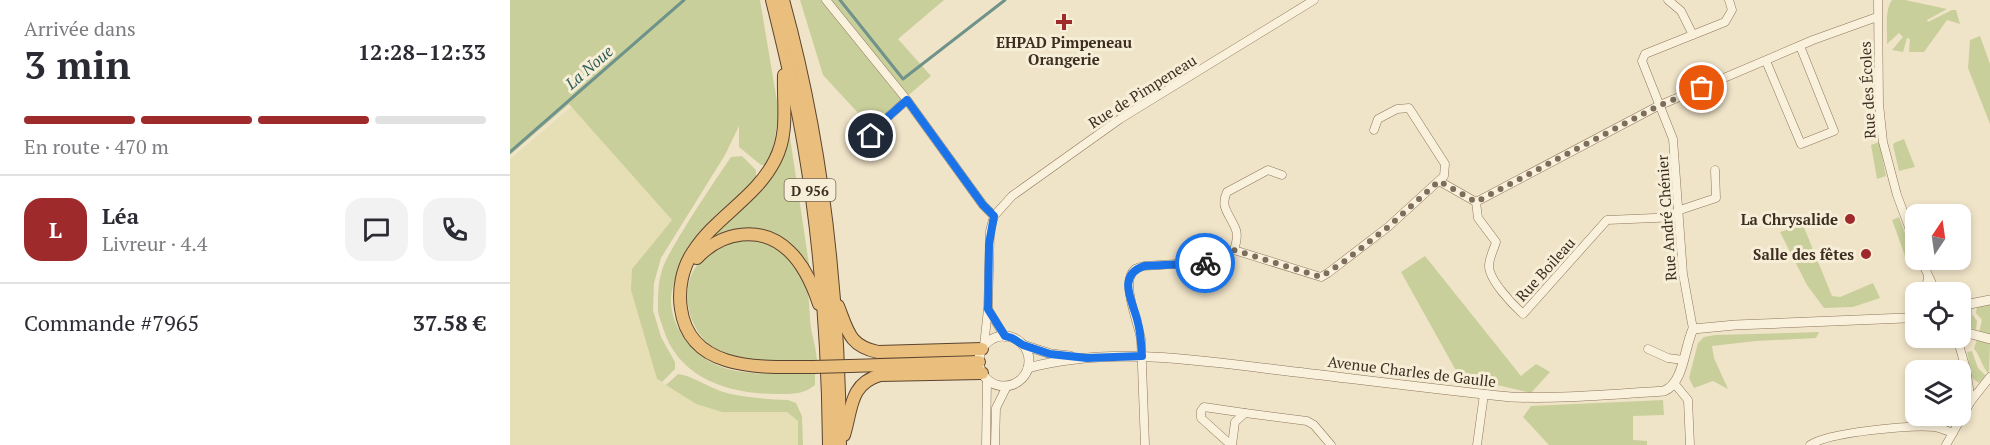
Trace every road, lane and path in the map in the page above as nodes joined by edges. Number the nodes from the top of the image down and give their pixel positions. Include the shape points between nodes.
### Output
1 (771, 0) edge
2 (783, 0) edge
3 (826, 0) edge
4 (1314, 0) edge
5 (1668, 0) edge
6 (1729, 0) edge
7 (1878, 0) edge
8 (1877, 17) junction
9 (1693, 35) junction
10 (1800, 46) junction
11 (785, 55) junction
12 (1766, 61) junction
13 (907, 100) junction
14 (1658, 106) junction
15 (1374, 130) dead end
16 (871, 136) dead end
17 (1715, 170) dead end
18 (1282, 175) dead end
19 (1439, 181) junction
20 (1476, 202) junction
21 (1678, 214) junction
22 (994, 216) junction
23 (1905, 216) edge
24 (1234, 250) junction
25 (1925, 270) edge
26 (1928, 278) junction
27 (1927, 282) edge
28 (1930, 282) edge
29 (680, 288) junction
30 (833, 291) junction
31 (1990, 300) edge
32 (1971, 304) edge
33 (988, 309) junction
34 (1905, 317) edge
35 (825, 325) junction
36 (1693, 330) junction
37 (1971, 334) edge
38 (1005, 336) junction
39 (1990, 339) edge
40 (1023, 345) junction
41 (1648, 349) dead end
42 (1142, 356) junction
43 (1087, 358) junction
44 (1683, 360) junction
45 (983, 362) junction
46 (1028, 368) junction
47 (1990, 377) edge
48 (1674, 382) junction
49 (1007, 386) junction
50 (1484, 394) junction
51 (1971, 401) edge
52 (1245, 413) junction
53 (1957, 426) edge
54 (1953, 433) junction
55 (829, 445) edge
56 (841, 445) edge
57 (986, 445) edge
58 (995, 445) edge
59 (1145, 445) edge
60 (1231, 445) edge
61 (1331, 445) edge
62 (1477, 445) edge
63 (1690, 445) edge
64 (1810, 445) edge
65 (1946, 445) edge

1 - 11 highway, D 956
2 - 30 highway, D 956 via 814,143
3 - 13 street
4 - 22 street, Rue de Pimpeneau via 1105,129 1012,196
5 - 9 street via 1681,11
6 - 9 street via 1732,10 1725,22
7 - 8 street, Rue des Écoles
8 - 10 street
8 - 23 street, Rue des Écoles via 1883,142
9 - 14 street, Rue André Chénier via 1645,54 1643,68
10 - 12 street
10 - 12 street via 1834,131 1802,144
11 - 29 highway, D 956 via 785,117 776,158 756,189 693,250
11 - 35 highway, D 956 via 804,145
12 - 14 street
13 - 16 street
13 - 22 street
14 - 20 street
14 - 21 street, Rue André Chénier via 1673,139
15 - 19 street via 1378,119 1397,109 1409,108 1445,164 1444,176
17 - 21 street via 1716,198
18 - 24 street via 1268,170 1227,192 1223,203 1236,231
19 - 20 street
19 - 24 street via 1388,227 1321,277
20 - 21 street, Rue Boileau via 1478,218 1496,242 1489,262 1491,276 1523,314 1607,220
21 - 36 street, Rue André Chénier
22 - 33 street via 989,244
24 - 42 street via 1207,262 1135,269 1128,288
25 - 26 street
26 - 27 street
26 - 28 street
29 - 35 highway, D 956 via 695,260 713,243 737,234 755,234 788,249 798,261 819,302
29 - 45 highway, D 956, bridge via 681,314 688,330 705,350 737,364 813,367
30 - 45 highway, D 956 via 856,344 878,351
30 - 56 highway, D 956
31 - 32 street
33 - 38 street
33 - 45 street
34 - 36 street
35 - 55 highway, D 956
36 - 44 street
37 - 39 street
38 - 40 street
38 - 45 street via 991,340
40 - 43 street, Avenue Charles de Gaulle via 1050,354
40 - 46 street
41 - 44 street via 1660,356
42 - 43 street, Avenue Charles de Gaulle
42 - 50 street, Avenue Charles de Gaulle
42 - 59 street
43 - 46 street, Avenue Charles de Gaulle
44 - 48 street
45 - 49 street via 1000,386
45 - 56 highway, D 956 via 870,378 854,396
45 - 57 street
46 - 49 street via 1020,380
47 - 51 street
48 - 50 street, Avenue Charles de Gaulle via 1669,389 1652,392 1543,398
48 - 63 street via 1688,400
49 - 58 street via 996,408
50 - 62 street
52 - 60 street via 1235,423
52 - 60 street via 1204,407 1201,411 1201,418
52 - 61 street via 1306,421
53 - 54 street
54 - 64 street via 1918,426 1829,436
54 - 65 street

